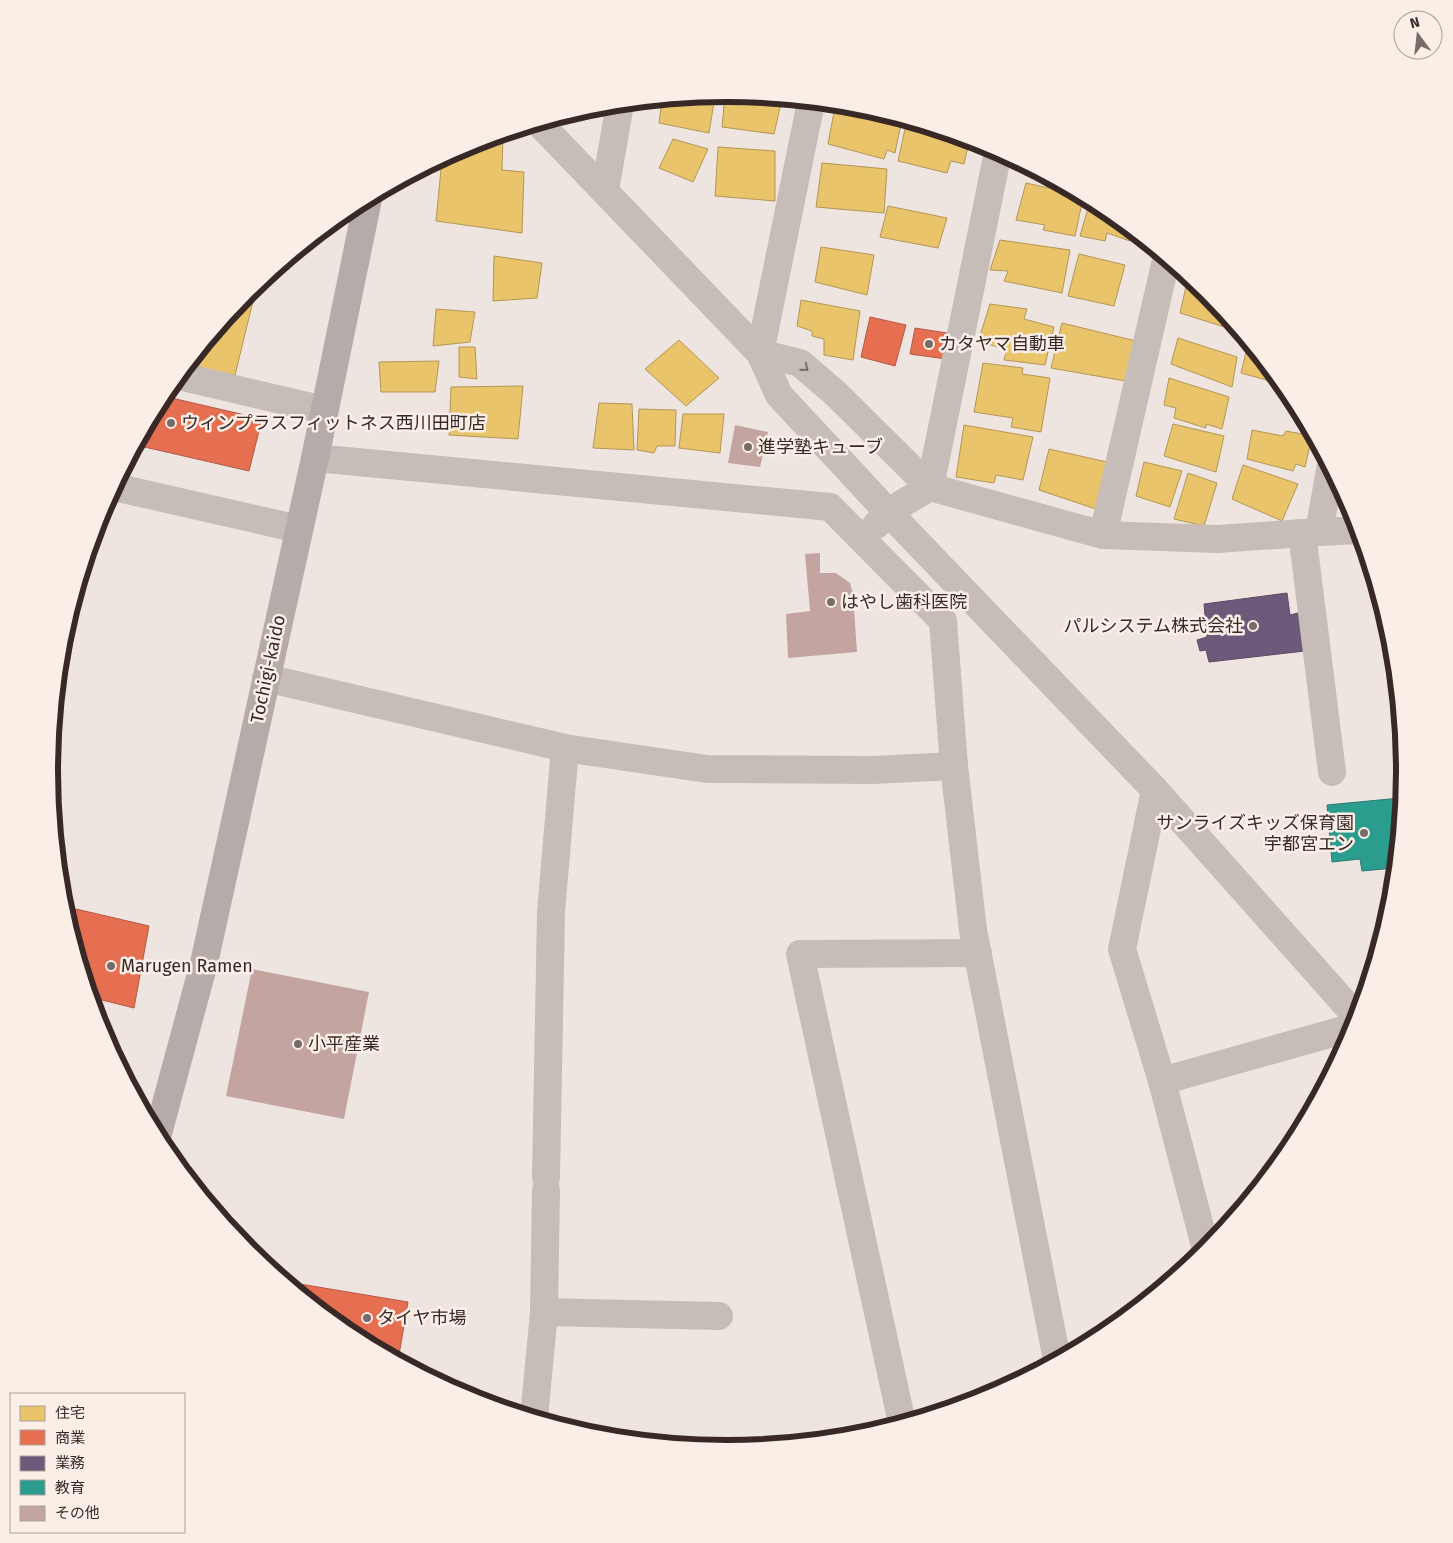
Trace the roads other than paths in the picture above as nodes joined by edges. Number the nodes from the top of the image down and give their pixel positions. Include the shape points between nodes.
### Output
1 (810, 108) edge
2 (619, 111) edge
3 (543, 128) edge
4 (997, 159) edge
5 (605, 190) junction
6 (361, 212) edge
7 (1165, 266) edge
8 (760, 353) junction
9 (186, 378) edge
10 (324, 410) junction
11 (315, 458) junction
12 (1328, 477) edge
13 (930, 487) junction
14 (121, 488) edge
15 (888, 512) junction
16 (299, 529) junction
17 (1351, 530) edge
18 (1310, 532) junction
19 (1103, 535) junction
20 (862, 538) junction
21 (266, 678) junction
22 (565, 748) junction
23 (954, 766) junction
24 (1332, 772) dead end
25 (1155, 790) junction
26 (978, 953) junction
27 (1353, 1008) edge
28 (1344, 1031) edge
29 (1162, 1081) junction
30 (160, 1127) edge
31 (1204, 1241) edge
32 (544, 1312) junction
33 (720, 1316) dead end
34 (1056, 1354) edge
35 (535, 1412) edge
36 (901, 1418) edge

1 - 8 street
2 - 5 street
3 - 5 street
4 - 13 street
5 - 8 street
6 - 10 main road, Tochigi-kaido
7 - 19 street
8 -> 13 street via 800,363
8 - 15 street via 778,395
9 - 10 street
10 - 11 main road, Tochigi-kaido
11 - 16 main road, Tochigi-kaido
11 - 20 street via 830,507
12 - 18 street
13 - 15 street
13 - 19 street
14 - 16 street
15 - 20 street
15 - 25 street
16 - 21 main road, Tochigi-kaido
17 - 18 street
18 - 19 street via 1217,539
18 - 24 street
20 - 23 street via 943,621
21 - 22 street
21 - 30 main road, Tochigi-kaido via 204,962
22 - 23 street via 707,769 873,770
22 - 32 street via 551,912
23 - 26 street
25 - 27 street
25 - 29 street via 1122,949
26 - 34 street
26 - 36 street via 800,954
28 - 29 street
29 - 31 street
32 - 33 street
32 - 35 street

